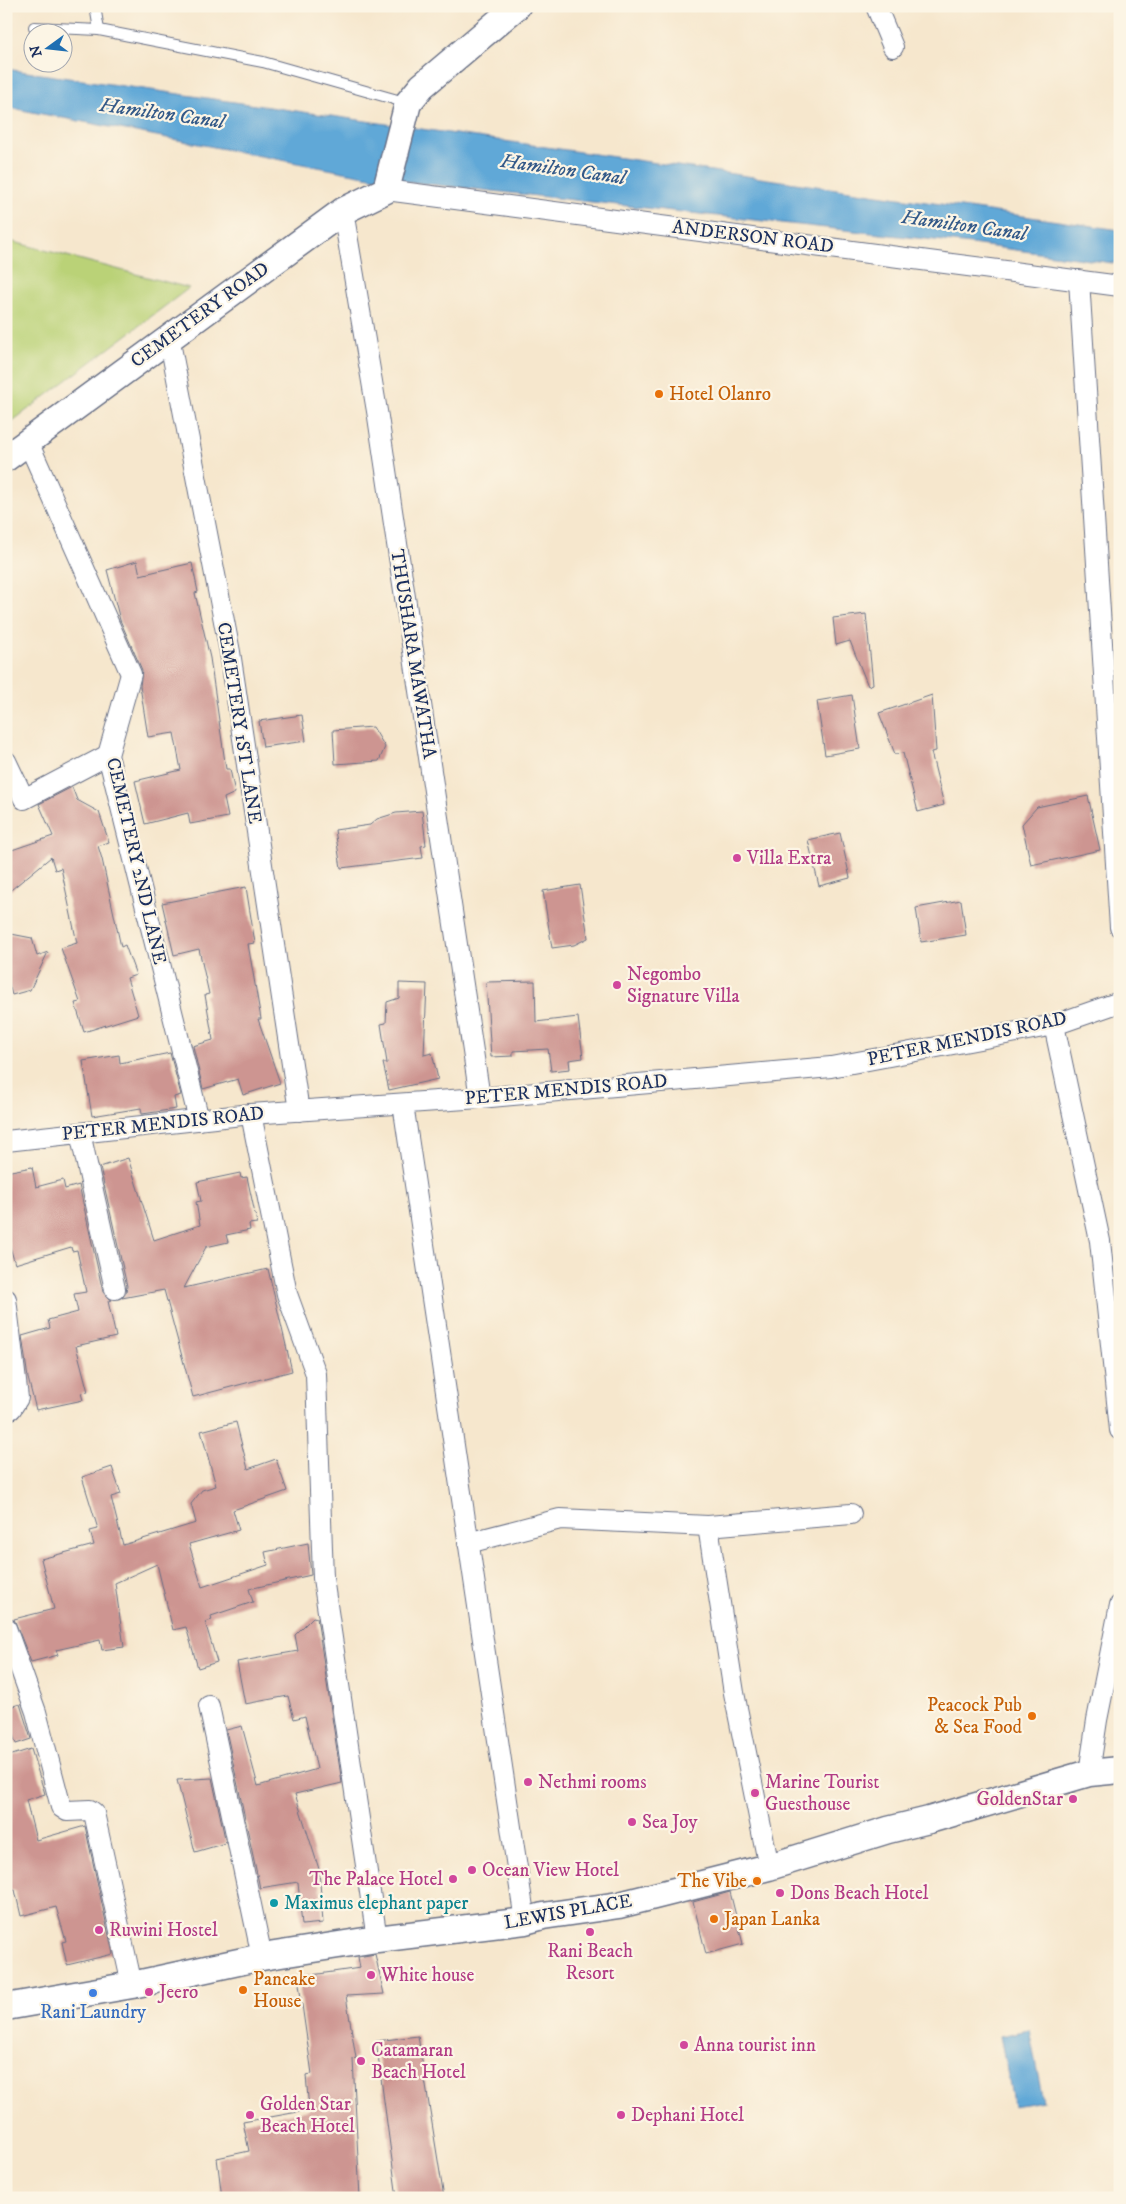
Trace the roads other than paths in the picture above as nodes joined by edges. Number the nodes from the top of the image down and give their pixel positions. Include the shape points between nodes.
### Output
1 (95, 6) edge
2 (876, 6) edge
3 (516, 7) edge
4 (72, 29) edge
5 (99, 30) junction
6 (892, 47) dead end
7 (405, 112) junction
8 (388, 182) junction
9 (343, 211) junction
10 (1079, 280) junction
11 (1120, 286) edge
12 (169, 337) junction
13 (28, 442) junction
14 (6, 458) edge
15 (108, 755) junction
16 (6, 761) edge
17 (1120, 927) edge
18 (1120, 1002) edge
19 (1054, 1025) junction
20 (480, 1098) junction
21 (404, 1104) junction
22 (299, 1111) junction
23 (251, 1114) junction
24 (199, 1120) junction
25 (80, 1133) junction
26 (6, 1141) edge
27 (115, 1289) dead end
28 (6, 1299) edge
29 (6, 1410) edge
30 (1120, 1430) edge
31 (851, 1514) dead end
32 (708, 1526) junction
33 (468, 1544) junction
34 (1120, 1605) edge
35 (6, 1628) edge
36 (209, 1706) dead end
37 (1120, 1770) edge
38 (1089, 1773) junction
39 (769, 1867) junction
40 (526, 1921) junction
41 (376, 1939) junction
42 (262, 1958) junction
43 (132, 1985) junction
44 (6, 2007) edge

1 - 5 lane
2 - 6 street
3 - 7 street via 422,86
4 - 5 lane
5 - 7 lane via 263,62
7 - 8 street
8 - 9 street, CEMETERY ROAD
8 - 10 street, ANDERSON ROAD
9 - 12 street, CEMETERY ROAD
9 - 20 street, THUSHARA MAWATHA via 378,417
10 - 11 street, ANDERSON ROAD
10 - 17 street
12 - 13 street, CEMETERY ROAD
12 - 22 street, CEMETERY 1ST LANE via 230,652
13 - 14 street, CEMETERY ROAD
13 - 15 street, CEMETERY 2ND LANE via 131,674
15 - 16 street via 24,800
15 - 24 street, CEMETERY 2ND LANE
18 - 19 street, PETER MENDIS ROAD
19 - 20 street, PETER MENDIS ROAD via 831,1067
19 - 30 street via 1100,1241
20 - 21 street, PETER MENDIS ROAD
21 - 22 street, PETER MENDIS ROAD
21 - 33 street
22 - 23 street, PETER MENDIS ROAD
23 - 24 street, PETER MENDIS ROAD
23 - 41 street via 287,1294 316,1374 322,1578
24 - 25 street, PETER MENDIS ROAD
25 - 26 street, PETER MENDIS ROAD
25 - 27 street
28 - 29 street via 18,1398 11,1410
31 - 32 street
32 - 33 street via 560,1519
32 - 39 street via 734,1693
33 - 40 street
34 - 38 street
35 - 43 street via 36,1712 62,1807 67,1811 90,1810 94,1813
36 - 42 street
37 - 38 street, LEWIS PLACE
38 - 39 street, LEWIS PLACE
39 - 40 street, LEWIS PLACE via 619,1905
40 - 41 street, LEWIS PLACE
41 - 42 street, LEWIS PLACE
42 - 43 street, LEWIS PLACE
43 - 44 street, LEWIS PLACE

